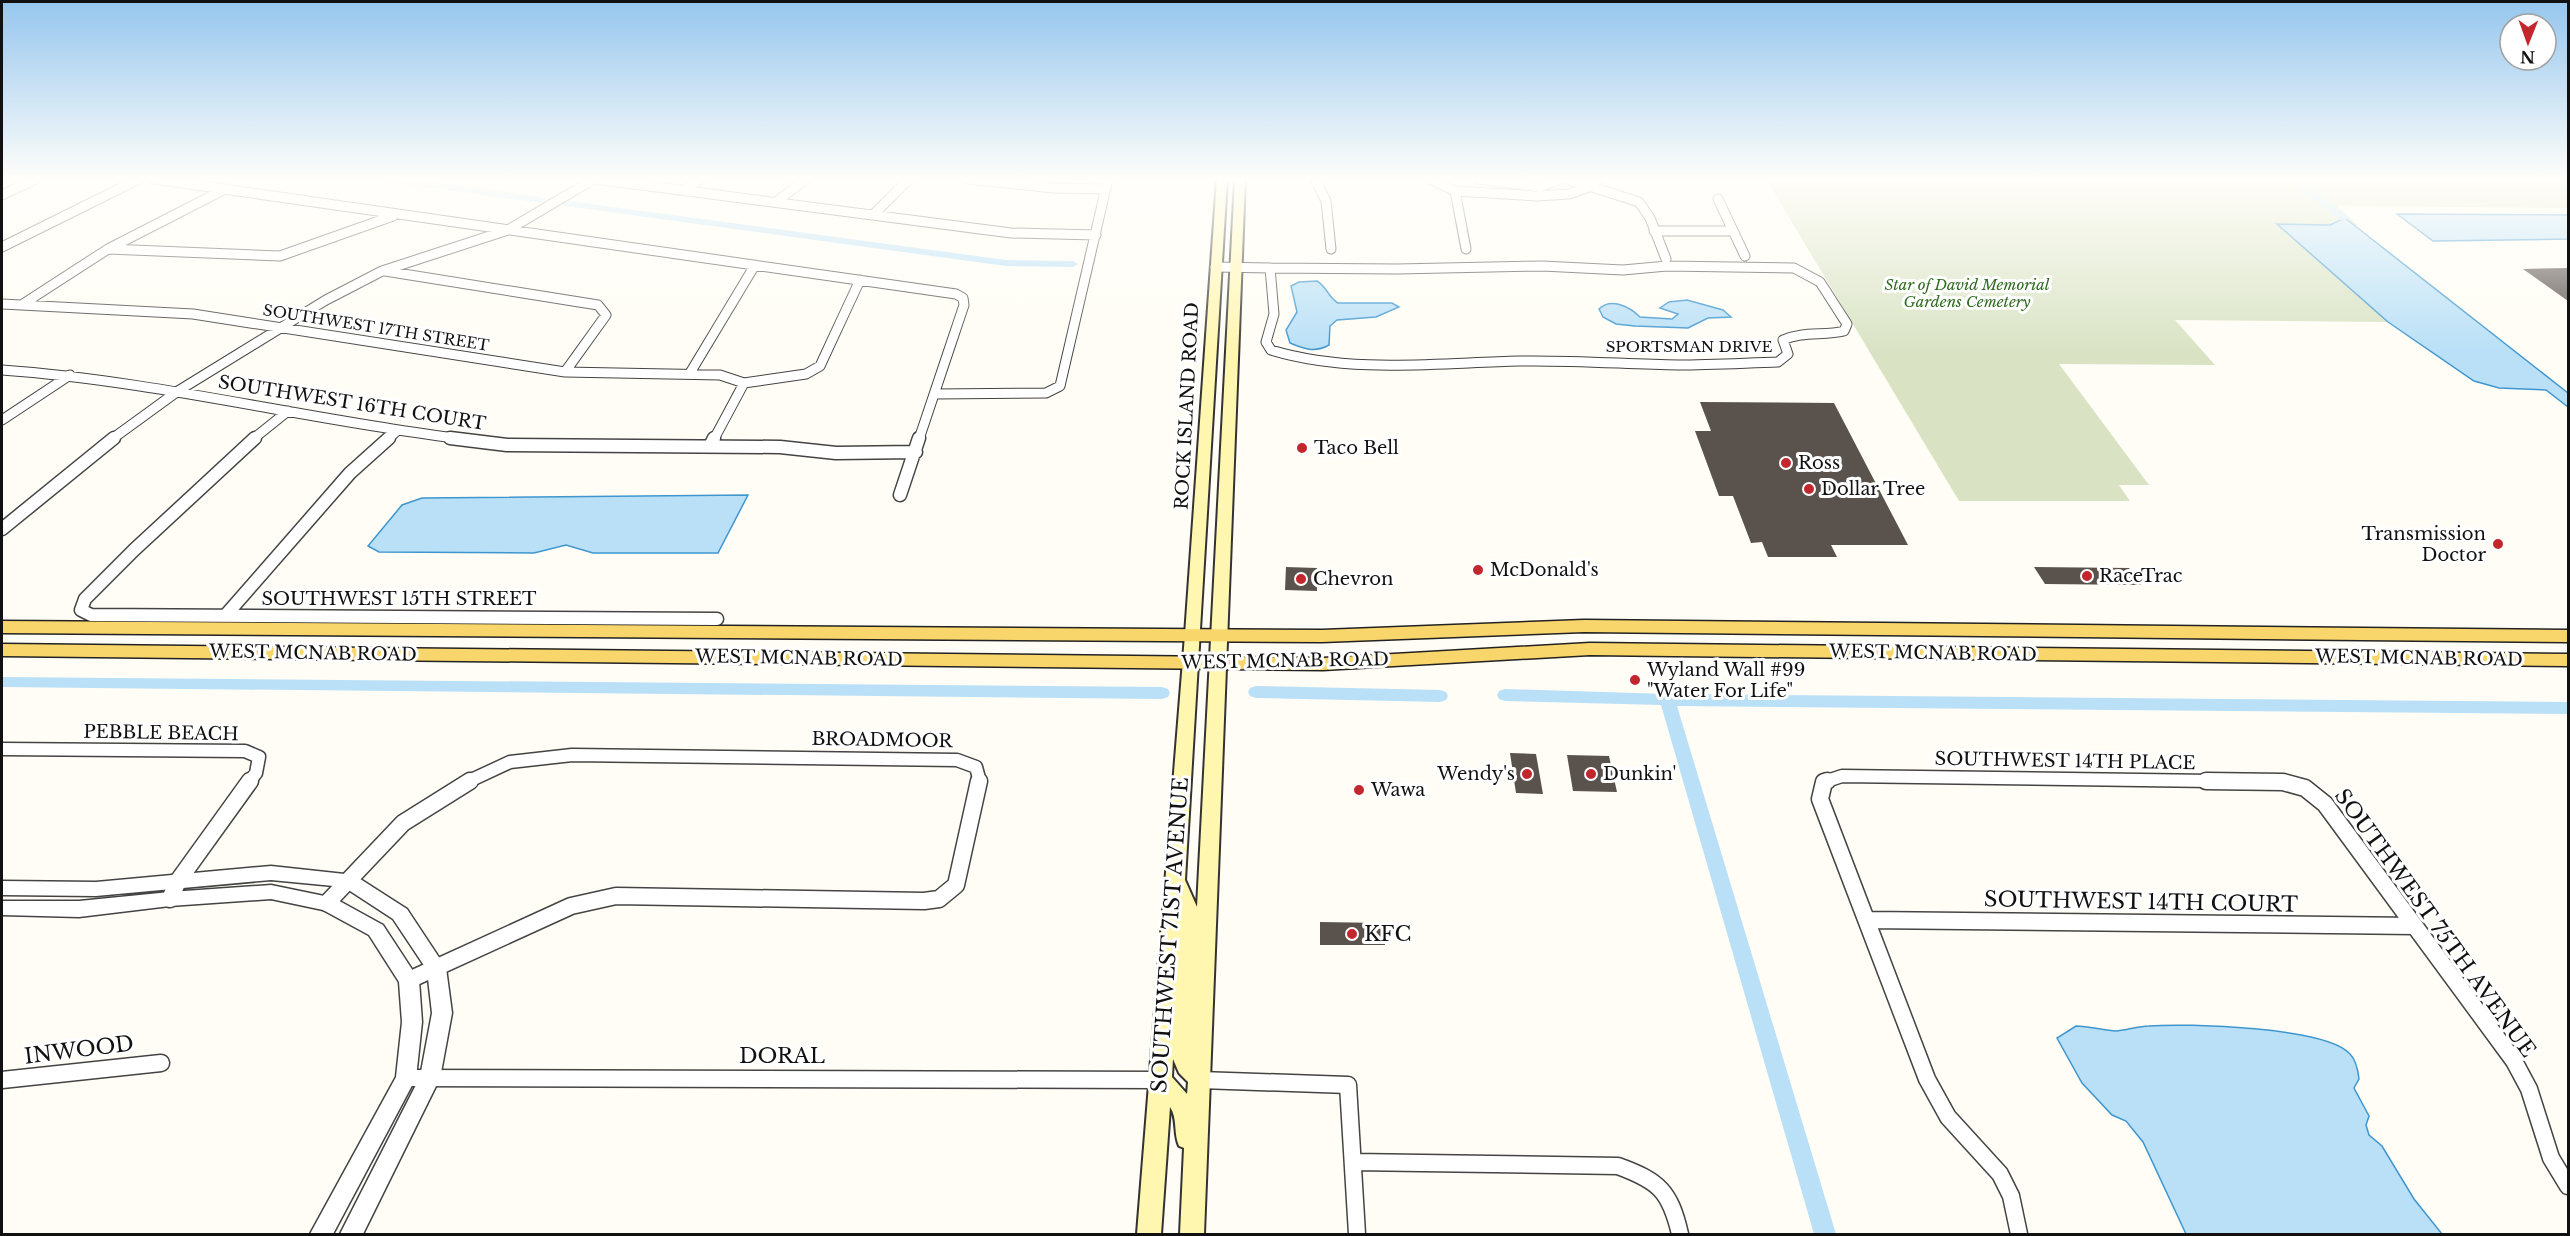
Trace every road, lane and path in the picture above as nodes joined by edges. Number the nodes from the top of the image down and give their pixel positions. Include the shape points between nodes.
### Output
1 (1096, 236) edge
2 (23, 237) edge
3 (132, 237) edge
4 (334, 237) edge
5 (487, 237) edge
6 (555, 237) edge
7 (1217, 237) edge
8 (1237, 237) edge
9 (1330, 237) edge
10 (1464, 237) edge
11 (1656, 237) edge
12 (1736, 237) edge
13 (2, 247) edge
14 (108, 249) junction
15 (1331, 249) dead end
16 (1466, 249) dead end
17 (1745, 256) dead end
18 (1666, 259) dead end
19 (754, 265) junction
20 (1215, 267) junction
21 (1235, 267) junction
22 (1270, 267) junction
23 (382, 271) junction
24 (860, 280) junction
25 (2, 304) edge
26 (23, 304) junction
27 (282, 327) junction
28 (2, 370) edge
29 (565, 372) junction
30 (690, 372) junction
31 (70, 375) junction
32 (744, 383) junction
33 (178, 391) junction
34 (935, 394) junction
35 (288, 411) junction
36 (2, 420) edge
37 (397, 431) junction
38 (710, 446) junction
39 (915, 452) junction
40 (900, 495) dead end
41 (2, 529) edge
42 (225, 616) junction
43 (717, 619) dead end
44 (2, 627) edge
45 (1193, 635) junction
46 (1221, 636) junction
47 (2568, 636) edge
48 (2, 650) edge
49 (2568, 660) edge
50 (1190, 662) junction
51 (1219, 662) junction
52 (2, 749) edge
53 (2306, 788) joint
54 (1174, 879) junction
55 (348, 880) junction
56 (2, 888) edge
57 (174, 890) junction
58 (327, 903) junction
59 (2, 908) edge
60 (1868, 920) junction
61 (2415, 926) junction
62 (436, 968) junction
63 (409, 980) junction
64 (161, 1063) dead end
65 (406, 1078) junction
66 (430, 1078) junction
67 (2, 1080) edge
68 (1159, 1080) junction
69 (1200, 1080) junction
70 (1353, 1162) junction
71 (2568, 1186) edge
72 (321, 1234) edge
73 (351, 1234) edge
74 (1149, 1234) edge
75 (1182, 1234) edge
76 (1192, 1234) edge
77 (1357, 1234) edge
78 (1680, 1234) edge
79 (2019, 1234) edge

1 - 34 street via 1060,386 1046,393
2 - 13 street
3 - 14 street
4 - 14 street via 280,256
5 - 23 street
6 - 19 street
7 - 20 main road, ROCK ISLAND ROAD
8 - 21 main road
9 - 15 street
10 - 16 street
11 - 18 street
12 - 17 street
14 - 26 street
19 - 24 street
19 - 30 street
20 - 21 street, SPORTSMAN DRIVE
20 - 45 main road, ROCK ISLAND ROAD
21 - 22 street, SPORTSMAN DRIVE
21 - 46 main road
22 - 22 street, SPORTSMAN DRIVE via 1794,268 1819,279 1847,324 1844,331 1836,334 1803,333 1788,337 1783,340 1788,354 1778,362 1333,363 1271,350 1266,342 1274,314
23 - 27 street
23 - 29 street via 598,305 606,315
24 - 32 street via 820,366 806,374
24 - 34 street via 963,298
25 - 26 street, SOUTHWEST 17TH STREET
26 - 27 street, SOUTHWEST 17TH STREET via 182,313
27 - 29 street, SOUTHWEST 17TH STREET
27 - 33 street
28 - 31 street, SOUTHWEST 16TH COURT
29 - 30 street, SOUTHWEST 17TH STREET
30 - 32 street, SOUTHWEST 17TH STREET via 720,375
31 - 33 street, SOUTHWEST 16TH COURT
31 - 36 street
32 - 38 street
33 - 35 street, SOUTHWEST 16TH COURT
33 - 41 street via 93,453
34 - 39 street
35 - 37 street, SOUTHWEST 16TH COURT
35 - 42 street, SOUTHWEST 15TH STREET via 230,457 172,512 85,599 81,610 91,615
37 - 38 street, SOUTHWEST 16TH COURT via 507,445
37 - 42 street via 350,473
38 - 39 street, SOUTHWEST 16TH COURT via 836,453
39 - 40 street
42 - 43 street, SOUTHWEST 15TH STREET
44 - 45 main road, WEST MCNAB ROAD
45 - 46 main road, WEST MCNAB ROAD
45 - 50 main road, SOUTHWEST 71ST AVENUE
46 - 47 main road, WEST MCNAB ROAD via 1584,626
46 - 51 main road, SOUTHWEST 71ST AVENUE
48 - 50 main road, WEST MCNAB ROAD
49 - 51 main road, WEST MCNAB ROAD via 1590,649 1323,664
50 - 51 main road, WEST MCNAB ROAD
50 - 54 main road, SOUTHWEST 71ST AVENUE
51 - 69 main road, SOUTHWEST 71ST AVENUE
52 - 57 street, PEBBLE BEACH via 245,751 259,757 256,773
53 - 60 street, SOUTHWEST 14TH PLACE via 2283,782 1842,776 1824,782 1820,799
53 - 61 street, SOUTHWEST 75TH AVENUE via 2325,804
54 - 68 main road, SOUTHWEST 71ST AVENUE
54 - 69 main road via 1188,911 1181,1050
55 - 57 street via 271,873
55 - 58 street, BROADMOOR
55 - 62 street via 400,914
55 - 62 street, BROADMOOR via 403,823 455,788 510,762 572,755 957,760 976,767 980,784 956,885 939,898 924,901 616,896 571,906
56 - 57 street
57 - 58 street via 271,892
57 - 59 street via 79,909
58 - 63 street via 376,930
60 - 61 street, SOUTHWEST 14TH COURT
60 - 79 street via 1927,1079 1948,1117 2000,1174 2011,1196
61 - 71 street, SOUTHWEST 75TH AVENUE via 2514,1061 2529,1089 2551,1158
62 - 63 street, BROADMOOR
62 - 66 street via 442,1013
63 - 65 street via 412,1022
64 - 67 street, INWOOD
65 - 66 street, DORAL
65 - 72 street
66 - 68 street, DORAL
66 - 73 street
68 - 74 main road, SOUTHWEST 71ST AVENUE
68 - 75 main road via 1177,1097 1188,1119
69 - 70 street via 1348,1084
69 - 76 main road, SOUTHWEST 71ST AVENUE
70 - 77 street
70 - 78 street via 1618,1166 1652,1177 1673,1204

